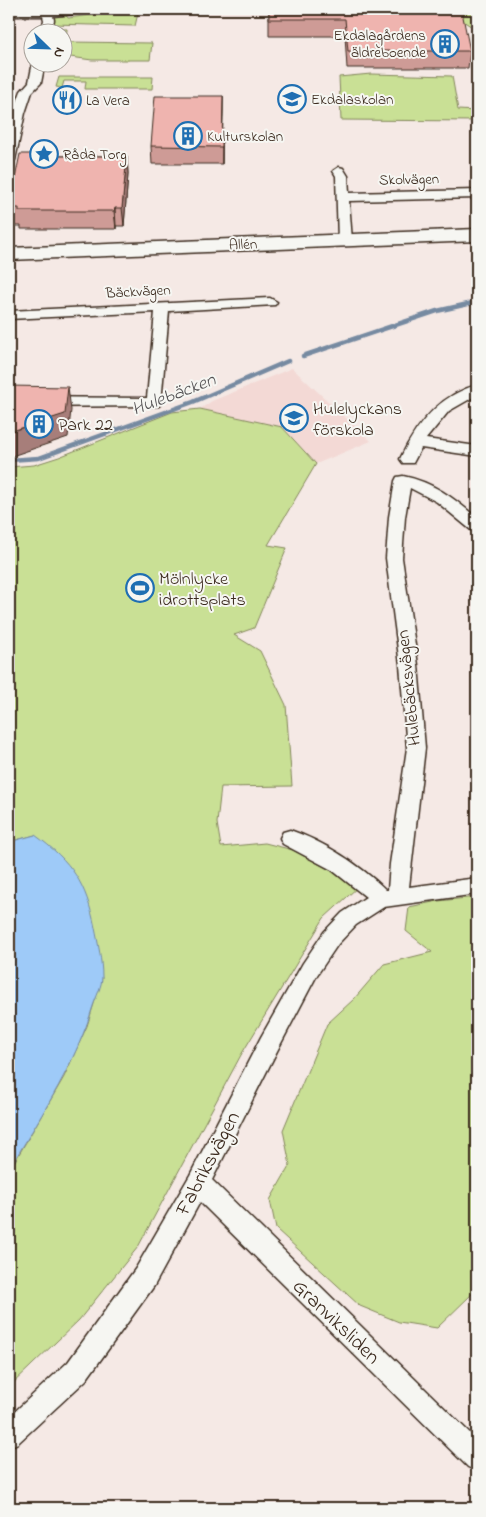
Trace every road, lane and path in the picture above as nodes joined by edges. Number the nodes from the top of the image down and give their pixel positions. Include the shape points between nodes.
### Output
1 (96, 9) edge
2 (9, 13) edge
3 (47, 13) junction
4 (48, 22) edge
5 (37, 72) edge
6 (9, 160) edge
7 (339, 171) dead end
8 (477, 194) edge
9 (342, 197) junction
10 (477, 235) edge
11 (346, 241) junction
12 (9, 254) edge
13 (270, 302) dead end
14 (162, 306) junction
15 (9, 315) edge
16 (477, 390) edge
17 (9, 402) edge
18 (416, 442) junction
19 (477, 451) edge
20 (408, 458) dead end
21 (477, 526) edge
22 (290, 838) dead end
23 (477, 886) edge
24 (390, 897) junction
25 (198, 1183) junction
26 (9, 1434) edge
27 (477, 1458) edge

1 - 3 street
2 - 3 street
3 - 4 street
5 - 6 street via 35,83 27,91 19,113
7 - 9 street
8 - 9 street, Skolvägen
9 - 11 street
10 - 11 street, Allén
11 - 12 street, Allén
13 - 14 street, Bäckvägen
14 - 15 street, Bäckvägen
14 - 17 street via 154,403
16 - 18 street via 454,400 425,425
18 - 19 street
18 - 20 street
21 - 24 street, Hulebäcksvägen via 432,491 416,483 403,482 394,558 416,748 400,864
22 - 24 street via 323,854
23 - 24 street
24 - 25 street, Fabriksvägen via 370,904 331,938 269,1044
25 - 26 street, Fabriksvägen via 145,1277 77,1371
25 - 27 street, Granviksliden

